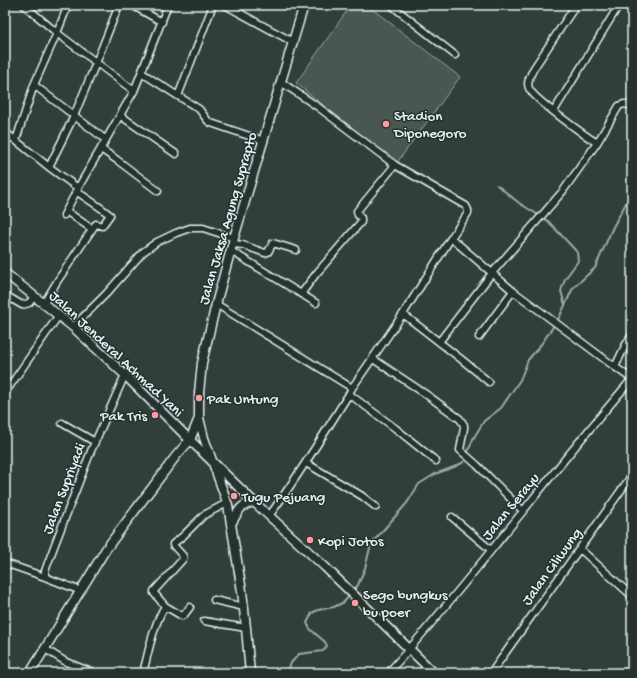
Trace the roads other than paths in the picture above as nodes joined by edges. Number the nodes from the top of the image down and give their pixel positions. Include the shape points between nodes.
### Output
1 (68, 5) edge
2 (119, 5) edge
3 (132, 5) edge
4 (168, 5) edge
5 (213, 5) edge
6 (225, 5) edge
7 (304, 5) edge
8 (391, 5) edge
9 (576, 5) edge
10 (620, 5) edge
11 (27, 6) edge
12 (162, 22) junction
13 (57, 33) junction
14 (293, 42) junction
15 (455, 55) dead end
16 (96, 63) junction
17 (142, 73) junction
18 (281, 82) junction
19 (34, 85) junction
20 (134, 91) junction
21 (178, 96) junction
22 (632, 106) edge
23 (554, 111) junction
24 (74, 116) junction
25 (121, 116) junction
26 (5, 132) edge
27 (16, 140) junction
28 (106, 140) junction
29 (264, 142) junction
30 (597, 143) junction
31 (101, 149) junction
32 (176, 154) dead end
33 (395, 165) junction
34 (49, 167) junction
35 (77, 190) junction
36 (158, 191) dead end
37 (92, 229) junction
38 (451, 238) junction
39 (233, 244) junction
40 (296, 250) dead end
41 (5, 273) edge
42 (492, 273) junction
43 (513, 291) junction
44 (301, 294) junction
45 (5, 295) edge
46 (34, 296) junction
47 (44, 303) junction
48 (316, 303) dead end
49 (216, 304) junction
50 (403, 314) junction
51 (59, 315) junction
52 (73, 327) junction
53 (632, 335) edge
54 (479, 337) dead end
55 (440, 342) junction
56 (373, 359) junction
57 (614, 367) junction
58 (125, 375) junction
59 (632, 379) edge
60 (489, 382) dead end
61 (351, 391) junction
62 (5, 393) edge
63 (199, 418) junction
64 (62, 423) dead end
65 (190, 440) junction
66 (95, 442) junction
67 (211, 460) junction
68 (436, 461) dead end
69 (306, 463) junction
70 (632, 475) edge
71 (254, 502) junction
72 (227, 503) junction
73 (376, 507) dead end
74 (523, 511) junction
75 (269, 516) junction
76 (452, 517) dead end
77 (231, 524) junction
78 (580, 549) junction
79 (491, 550) junction
80 (5, 564) edge
81 (45, 577) junction
82 (81, 591) junction
83 (632, 596) edge
84 (214, 600) dead end
85 (165, 606) junction
86 (190, 607) dead end
87 (244, 607) junction
88 (204, 621) dead end
89 (246, 628) junction
90 (45, 649) junction
91 (410, 649) junction
92 (632, 666) edge
93 (30, 673) edge
94 (94, 673) edge
95 (143, 673) edge
96 (250, 673) edge
97 (388, 673) edge
98 (434, 673) edge
99 (491, 673) edge
100 (626, 673) edge

1 - 13 street
2 - 16 street
3 - 12 street
4 - 12 street
5 - 21 street
6 - 14 street
7 - 14 main road, Jalan Jaksa Agung Suprapto
8 - 15 street
9 - 23 street via 534,68 528,84 533,94
10 - 23 street
11 - 13 street
12 - 17 street
13 - 16 street
13 - 19 street
14 - 18 main road, Jalan Jaksa Agung Suprapto
16 - 20 street
16 - 24 street
17 - 20 street
17 - 21 street
18 - 29 main road, Jalan Jaksa Agung Suprapto
18 - 33 street
19 - 24 street
19 - 27 street
20 - 25 street
21 - 29 street via 199,109 211,123
22 - 30 street via 619,106
23 - 30 street
24 - 28 street
24 - 34 street
25 - 28 street
25 - 32 street
26 - 27 street
27 - 34 street
28 - 31 street
29 - 39 main road, Jalan Jaksa Agung Suprapto
30 - 42 street via 563,190
31 - 35 street
31 - 36 street
33 - 38 street via 466,206 467,215
33 - 44 street via 358,211 361,222
34 - 35 street
35 - 37 street via 65,213
35 - 37 street via 110,214 102,226 96,224
37 - 47 street
38 - 42 street
38 - 50 street
39 - 40 street via 265,253 273,244
39 - 44 street
39 - 49 main road, Jalan Jaksa Agung Suprapto
39 - 52 street via 203,228 190,228 156,242 143,252
41 - 46 main road, Jalan Jenderal Achmad Yani
42 - 43 street
42 - 55 street
43 - 54 street
43 - 57 street
44 - 48 street
45 - 46 street via 22,305 29,303
46 - 47 main road, Jalan Jenderal Achmad Yani
47 - 51 main road, Jalan Jenderal Achmad Yani
49 - 61 street
49 - 63 main road, Jalan Jaksa Agung Suprapto via 202,363
50 - 55 street
50 - 56 street
51 - 52 main road, Jalan Jenderal Achmad Yani
51 - 62 street
52 - 58 main road, Jalan Jenderal Achmad Yani
53 - 57 street
55 - 60 street
56 - 61 street
56 - 74 street via 460,419 464,425 460,449
57 - 59 street
58 - 65 main road, Jalan Jenderal Achmad Yani
58 - 66 street, Jalan Supriyadi
59 - 74 street, Jalan Serayu
61 - 68 street
61 - 69 street
63 - 65 main road, Jalan Jaksa Agung Suprapto
63 - 67 main road
64 - 66 street
65 - 67 main road, Jalan Jenderal Achmad Yani
65 - 82 main road, Jalan Jaksa Agung Suprapto via 106,549
66 - 81 street, Jalan Supriyadi via 45,570
67 - 71 main road, Jalan Jenderal Achmad Yani
67 - 72 main road
69 - 73 street
69 - 75 street
70 - 78 street, Jalan Ciliwung
71 - 75 main road, Jalan Jenderal Achmad Yani
71 - 77 main road via 241,507
72 - 77 main road
72 - 85 street via 204,515 173,544 183,558 154,591
74 - 79 street, Jalan Serayu
75 - 91 main road, Jalan Jenderal Achmad Yani
76 - 79 street
77 - 87 main road
78 - 83 street
78 - 99 street, Jalan Ciliwung
79 - 91 street, Jalan Serayu
80 - 81 street
81 - 82 street
82 - 90 main road, Jalan Jaksa Agung Suprapto
84 - 87 street
85 - 86 street via 182,616
85 - 95 street via 154,630
87 - 89 main road
88 - 89 street
89 - 96 main road
90 - 93 main road, Jalan Jaksa Agung Suprapto
90 - 94 street via 66,662
91 - 97 street, Jalan Serayu
91 - 98 main road, Jalan Jenderal Achmad Yani
92 - 100 street

